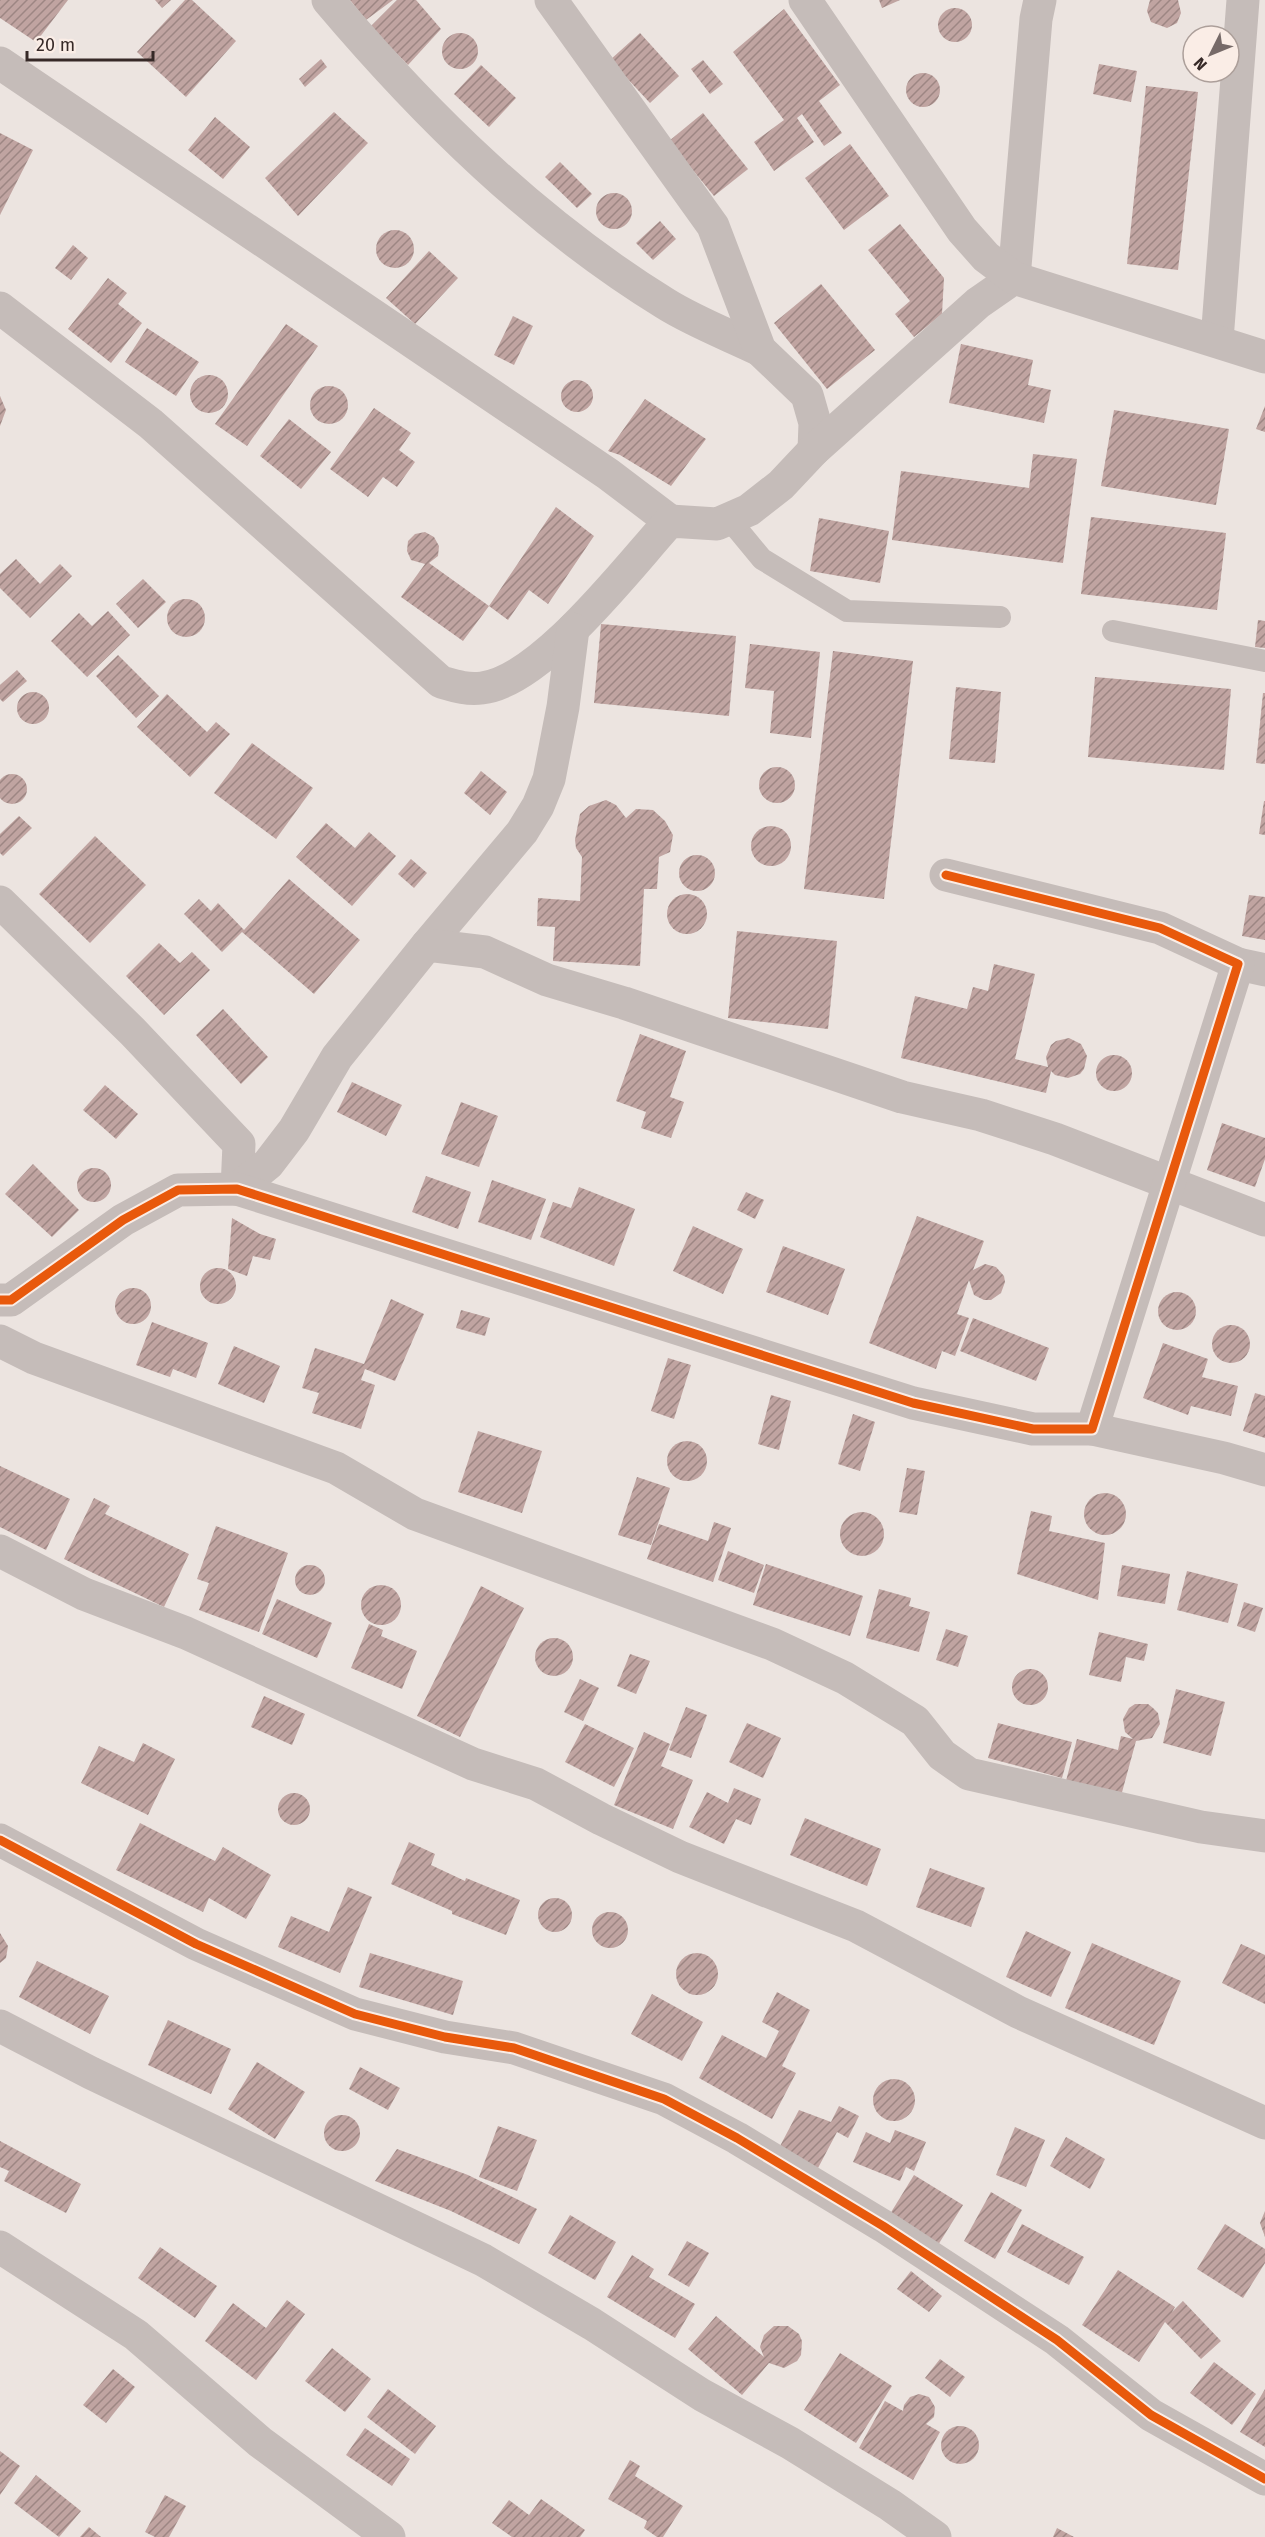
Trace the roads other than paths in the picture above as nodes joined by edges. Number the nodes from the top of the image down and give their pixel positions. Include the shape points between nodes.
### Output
1 (328, 0) edge
2 (551, 0) edge
3 (805, 0) edge
4 (1040, 0) edge
5 (1243, 0) edge
6 (0, 63) edge
7 (1014, 278) junction
8 (0, 308) edge
9 (1217, 340) junction
10 (760, 350) junction
11 (1265, 357) edge
12 (814, 450) junction
13 (729, 519) junction
14 (670, 521) junction
15 (1000, 617) dead end
16 (573, 629) junction
17 (1113, 631) dead end
18 (1265, 661) edge
19 (946, 875) dead end
20 (0, 902) edge
21 (427, 945) junction
22 (1252, 967) edge
23 (1170, 1182) junction
24 (237, 1189) junction
25 (1265, 1220) edge
26 (0, 1300) edge
27 (0, 1341) edge
28 (1092, 1430) junction
29 (1265, 1470) edge
30 (0, 1551) edge
31 (1265, 1836) edge
32 (0, 1840) edge
33 (0, 2026) edge
34 (1265, 2123) edge
35 (0, 2247) edge
36 (1265, 2479) edge
37 (389, 2537) edge
38 (935, 2537) edge

1 - 10 street via 390,73 487,168 602,262 668,305
2 - 10 street via 713,226
3 - 7 street via 962,230 986,257
4 - 7 street
5 - 9 street
6 - 14 street via 608,474
7 - 9 street
7 - 12 street via 978,303
8 - 16 street via 151,424 441,682 483,688 501,682 528,667
9 - 11 street
10 - 12 street via 807,395 815,423
12 - 13 street via 781,485
13 - 14 street via 717,524
13 - 15 lane via 762,559 847,611
14 - 16 street
16 - 21 street via 549,779 538,806 522,832
17 - 18 lane
19 - 22 street via 1160,928
20 - 24 street via 134,1032 239,1144
21 - 23 street via 485,952 547,980 902,1097 981,1115 1056,1139
21 - 24 street via 337,1057 294,1130 268,1164
22 - 23 street
23 - 25 street
23 - 28 street
24 - 26 street via 178,1191 123,1220 11,1300
24 - 28 street via 914,1404 1033,1429
27 - 31 street via 34,1358 336,1467 416,1514 772,1644 845,1678 915,1720 942,1755 969,1774 1202,1827
28 - 29 street
30 - 34 street via 84,1594 186,1633 473,1764 536,1784 680,1857 856,1926 1018,2012
32 - 36 street via 196,1944 355,2014 445,2037 514,2048 664,2099 883,2226 1057,2340 1151,2415
33 - 38 street via 483,2260 702,2395 850,2480
35 - 37 street via 136,2335 260,2442

